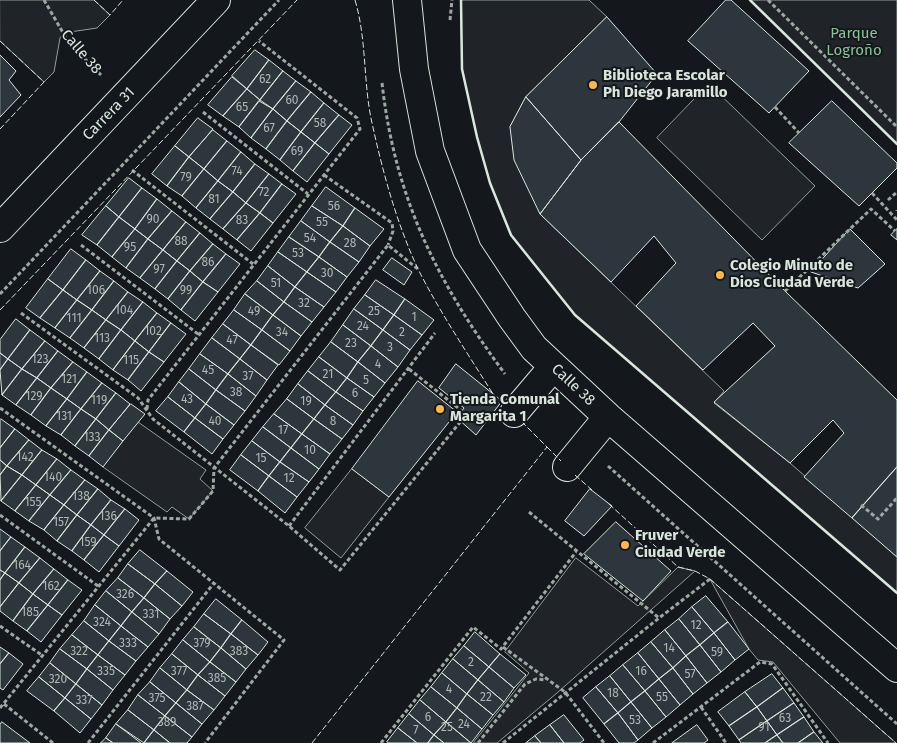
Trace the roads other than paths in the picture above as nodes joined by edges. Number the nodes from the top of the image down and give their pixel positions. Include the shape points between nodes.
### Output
1 (216, 0) edge
2 (406, 0) edge
3 (0, 228) edge
4 (553, 367) junction
5 (514, 414) dead end
6 (608, 417) junction
7 (567, 467) dead end
8 (897, 668) edge

1 - 3 street, Carrera 31
2 - 4 street, Calle 38 via 414,68 430,151 467,250 534,348
4 - 5 street
4 - 6 street, Calle 38
6 - 7 street
6 - 8 street, Calle 38

